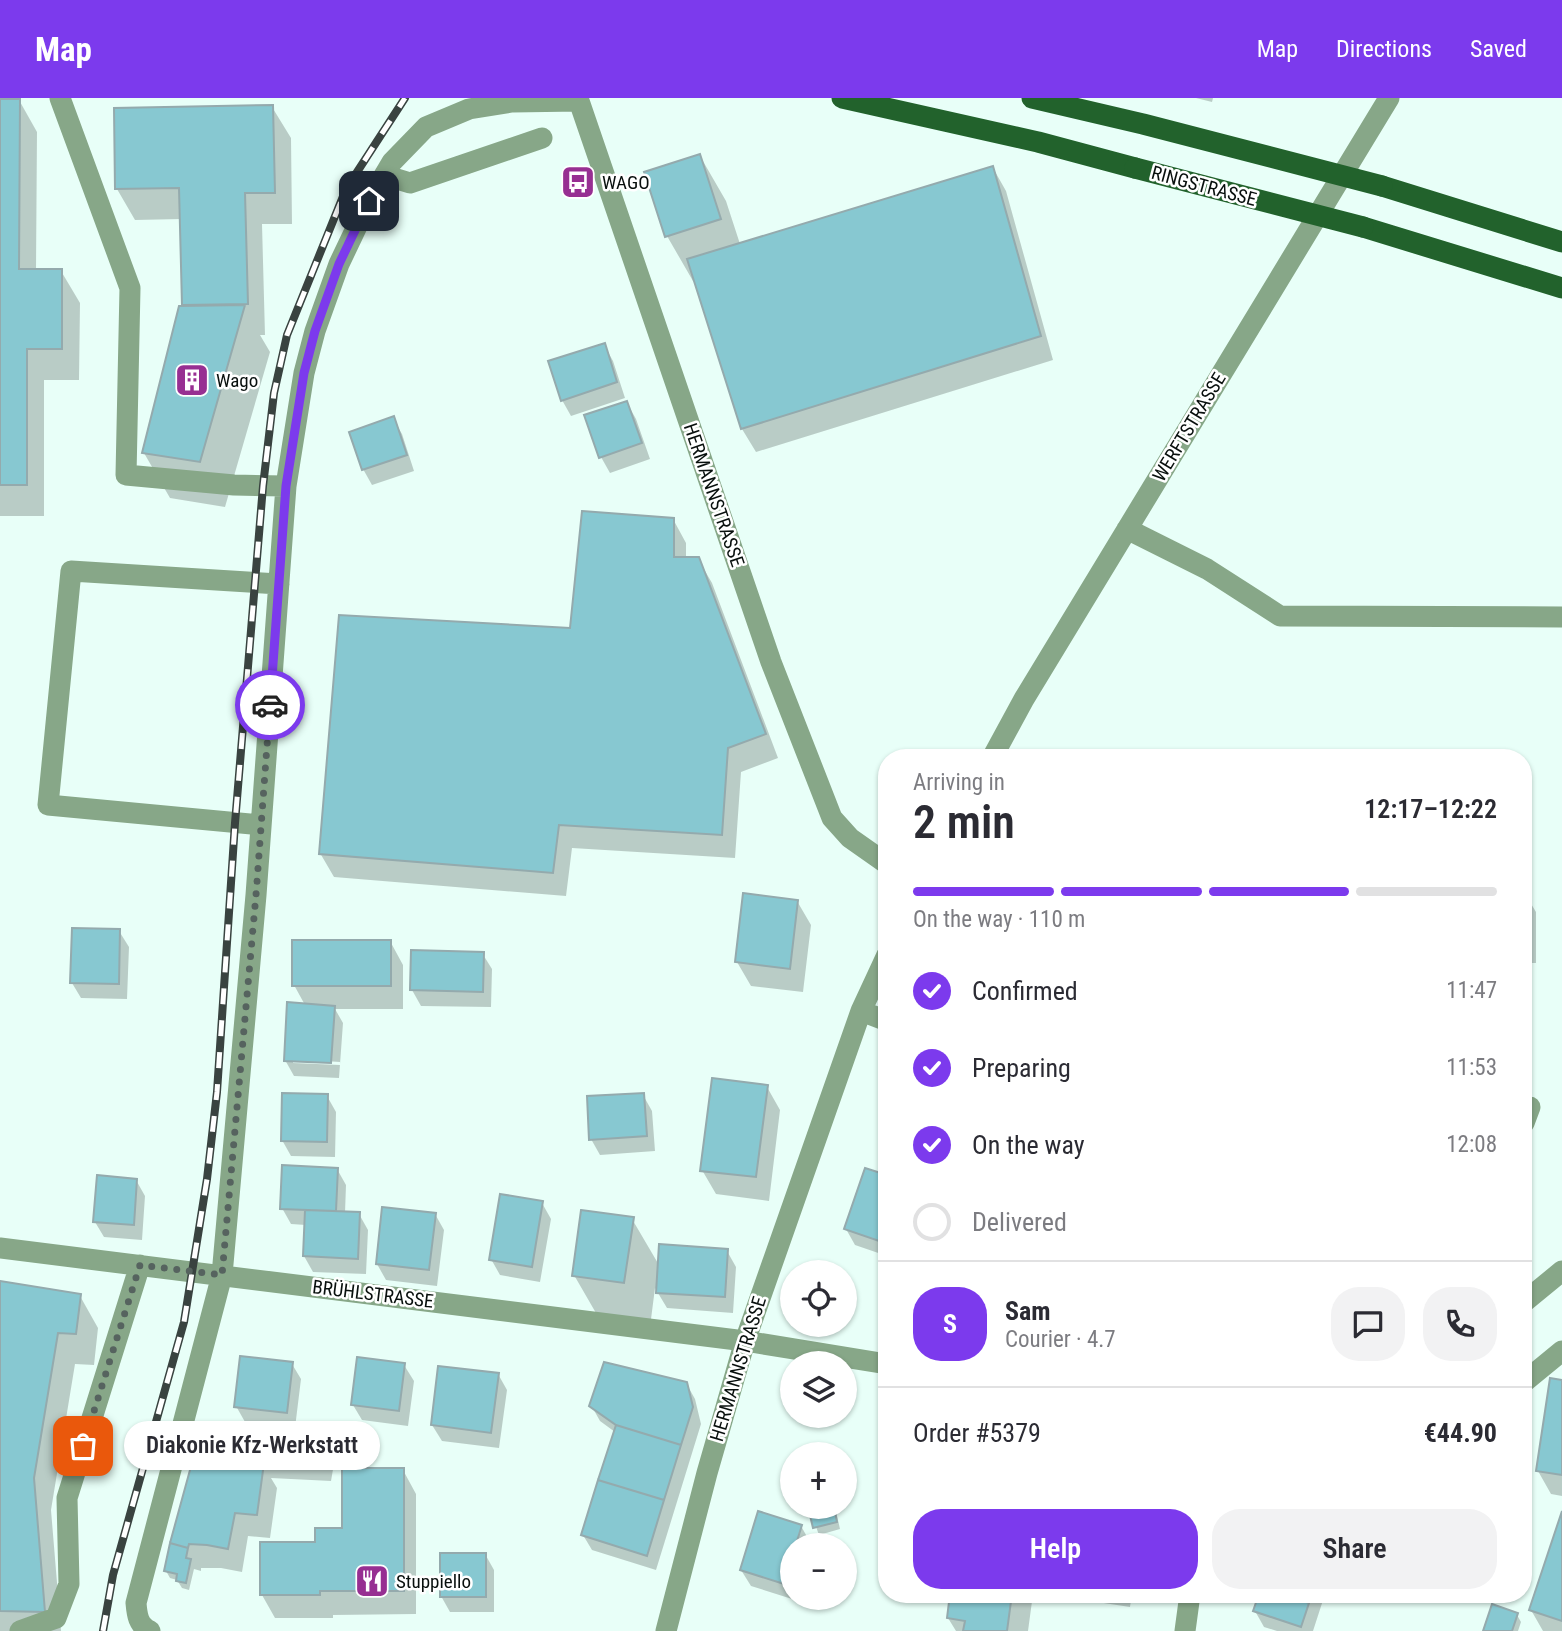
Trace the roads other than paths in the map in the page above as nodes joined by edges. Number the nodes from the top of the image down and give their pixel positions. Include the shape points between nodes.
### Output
1 (60, 98) edge
2 (842, 98) edge
3 (1032, 98) edge
4 (1389, 98) edge
5 (579, 100) edge
6 (542, 138) dead end
7 (384, 175) junction
8 (1562, 242) edge
9 (1562, 288) edge
10 (286, 486) junction
11 (1127, 529) junction
12 (279, 584) junction
13 (1562, 617) edge
14 (997, 749) edge
15 (261, 825) junction
16 (878, 860) edge
17 (878, 974) edge
18 (861, 1011) junction
19 (878, 1018) edge
20 (0, 1248) edge
21 (140, 1265) junction
22 (1562, 1271) edge
23 (222, 1275) junction
24 (1532, 1295) edge
25 (745, 1341) junction
26 (1562, 1351) edge
27 (878, 1363) edge
28 (1532, 1375) edge
29 (1189, 1603) edge
30 (20, 1631) edge
31 (150, 1631) edge
32 (666, 1631) edge
33 (1185, 1631) edge

1 - 10 street via 130,288 126,475
2 - 9 main road, RINGSTRASSE, bridge via 1038,142 1363,227
3 - 8 main road, bridge via 1382,186
4 - 11 street, WERFTSTRASSE
5 - 7 street via 469,109 426,127
5 - 16 street, HERMANNSTRASSE via 771,662 832,818
6 - 7 street via 410,183
7 - 10 street via 339,264 315,331
10 - 12 street
11 - 13 street via 1207,569 1280,617
11 - 14 street, WERFTSTRASSE
12 - 15 street
12 - 15 street via 71,571 48,805
15 - 23 street
17 - 18 street, HERMANNSTRASSE
18 - 19 street
18 - 25 street, HERMANNSTRASSE
20 - 21 street, BRÜHLSTRASSE
21 - 23 street, BRÜHLSTRASSE
21 - 30 street via 67,1498 69,1584 57,1619
22 - 24 street
23 - 25 street, BRÜHLSTRASSE
23 - 31 street via 136,1603 137,1616
25 - 27 street, BRÜHLSTRASSE
25 - 32 street, HERMANNSTRASSE
26 - 28 street
29 - 33 street

